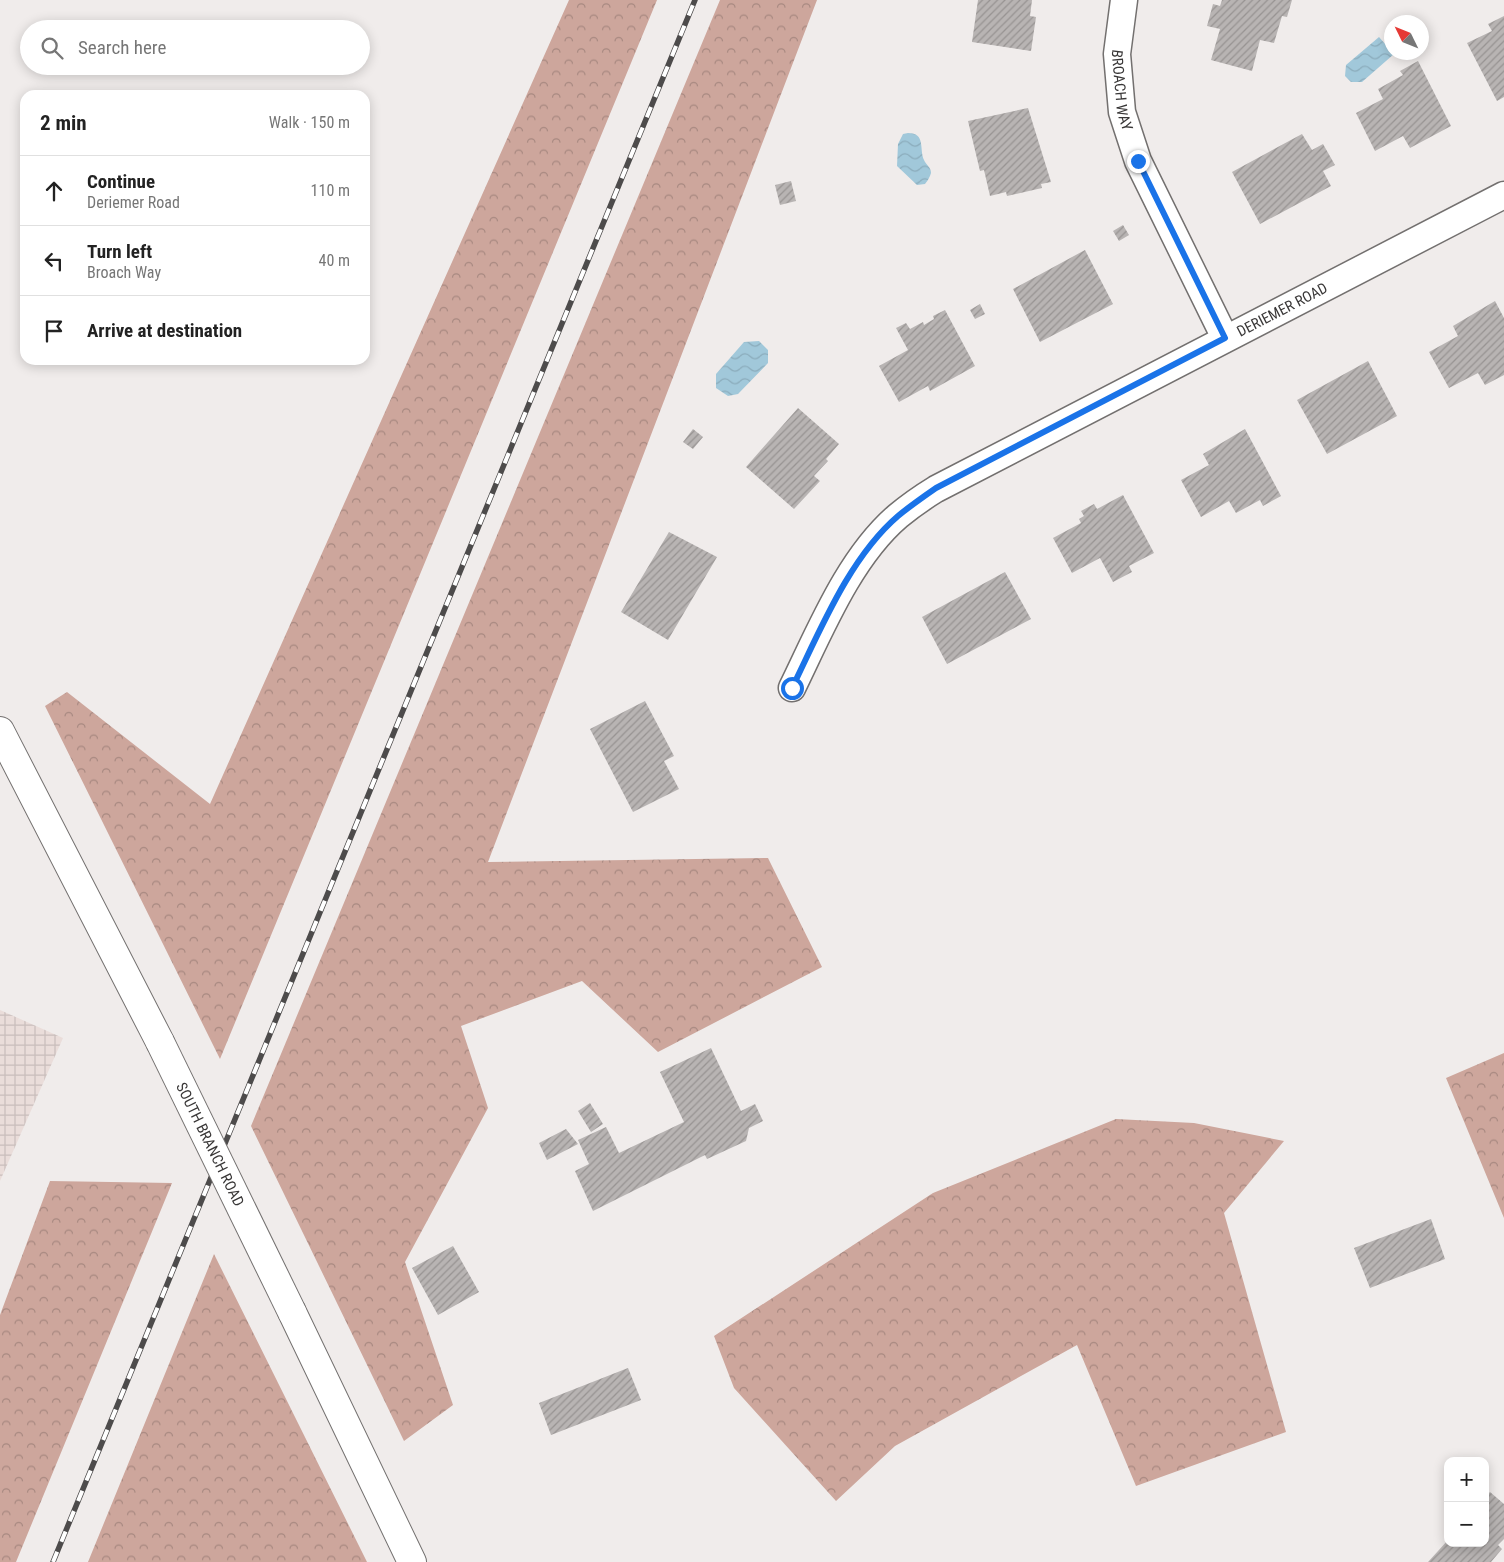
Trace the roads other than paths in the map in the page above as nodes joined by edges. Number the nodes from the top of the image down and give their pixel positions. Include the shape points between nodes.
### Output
1 (1124, 0) edge
2 (1504, 195) edge
3 (1225, 338) junction
4 (792, 688) dead end
5 (0, 731) edge
6 (412, 1562) edge

1 - 3 street, BROACH WAY via 1117,54 1122,112 1138,161
2 - 3 street, DERIEMER ROAD
3 - 4 street, DERIEMER ROAD via 936,488 897,516 865,553 830,608
5 - 6 street, SOUTH BRANCH ROAD, bridge via 160,1042

